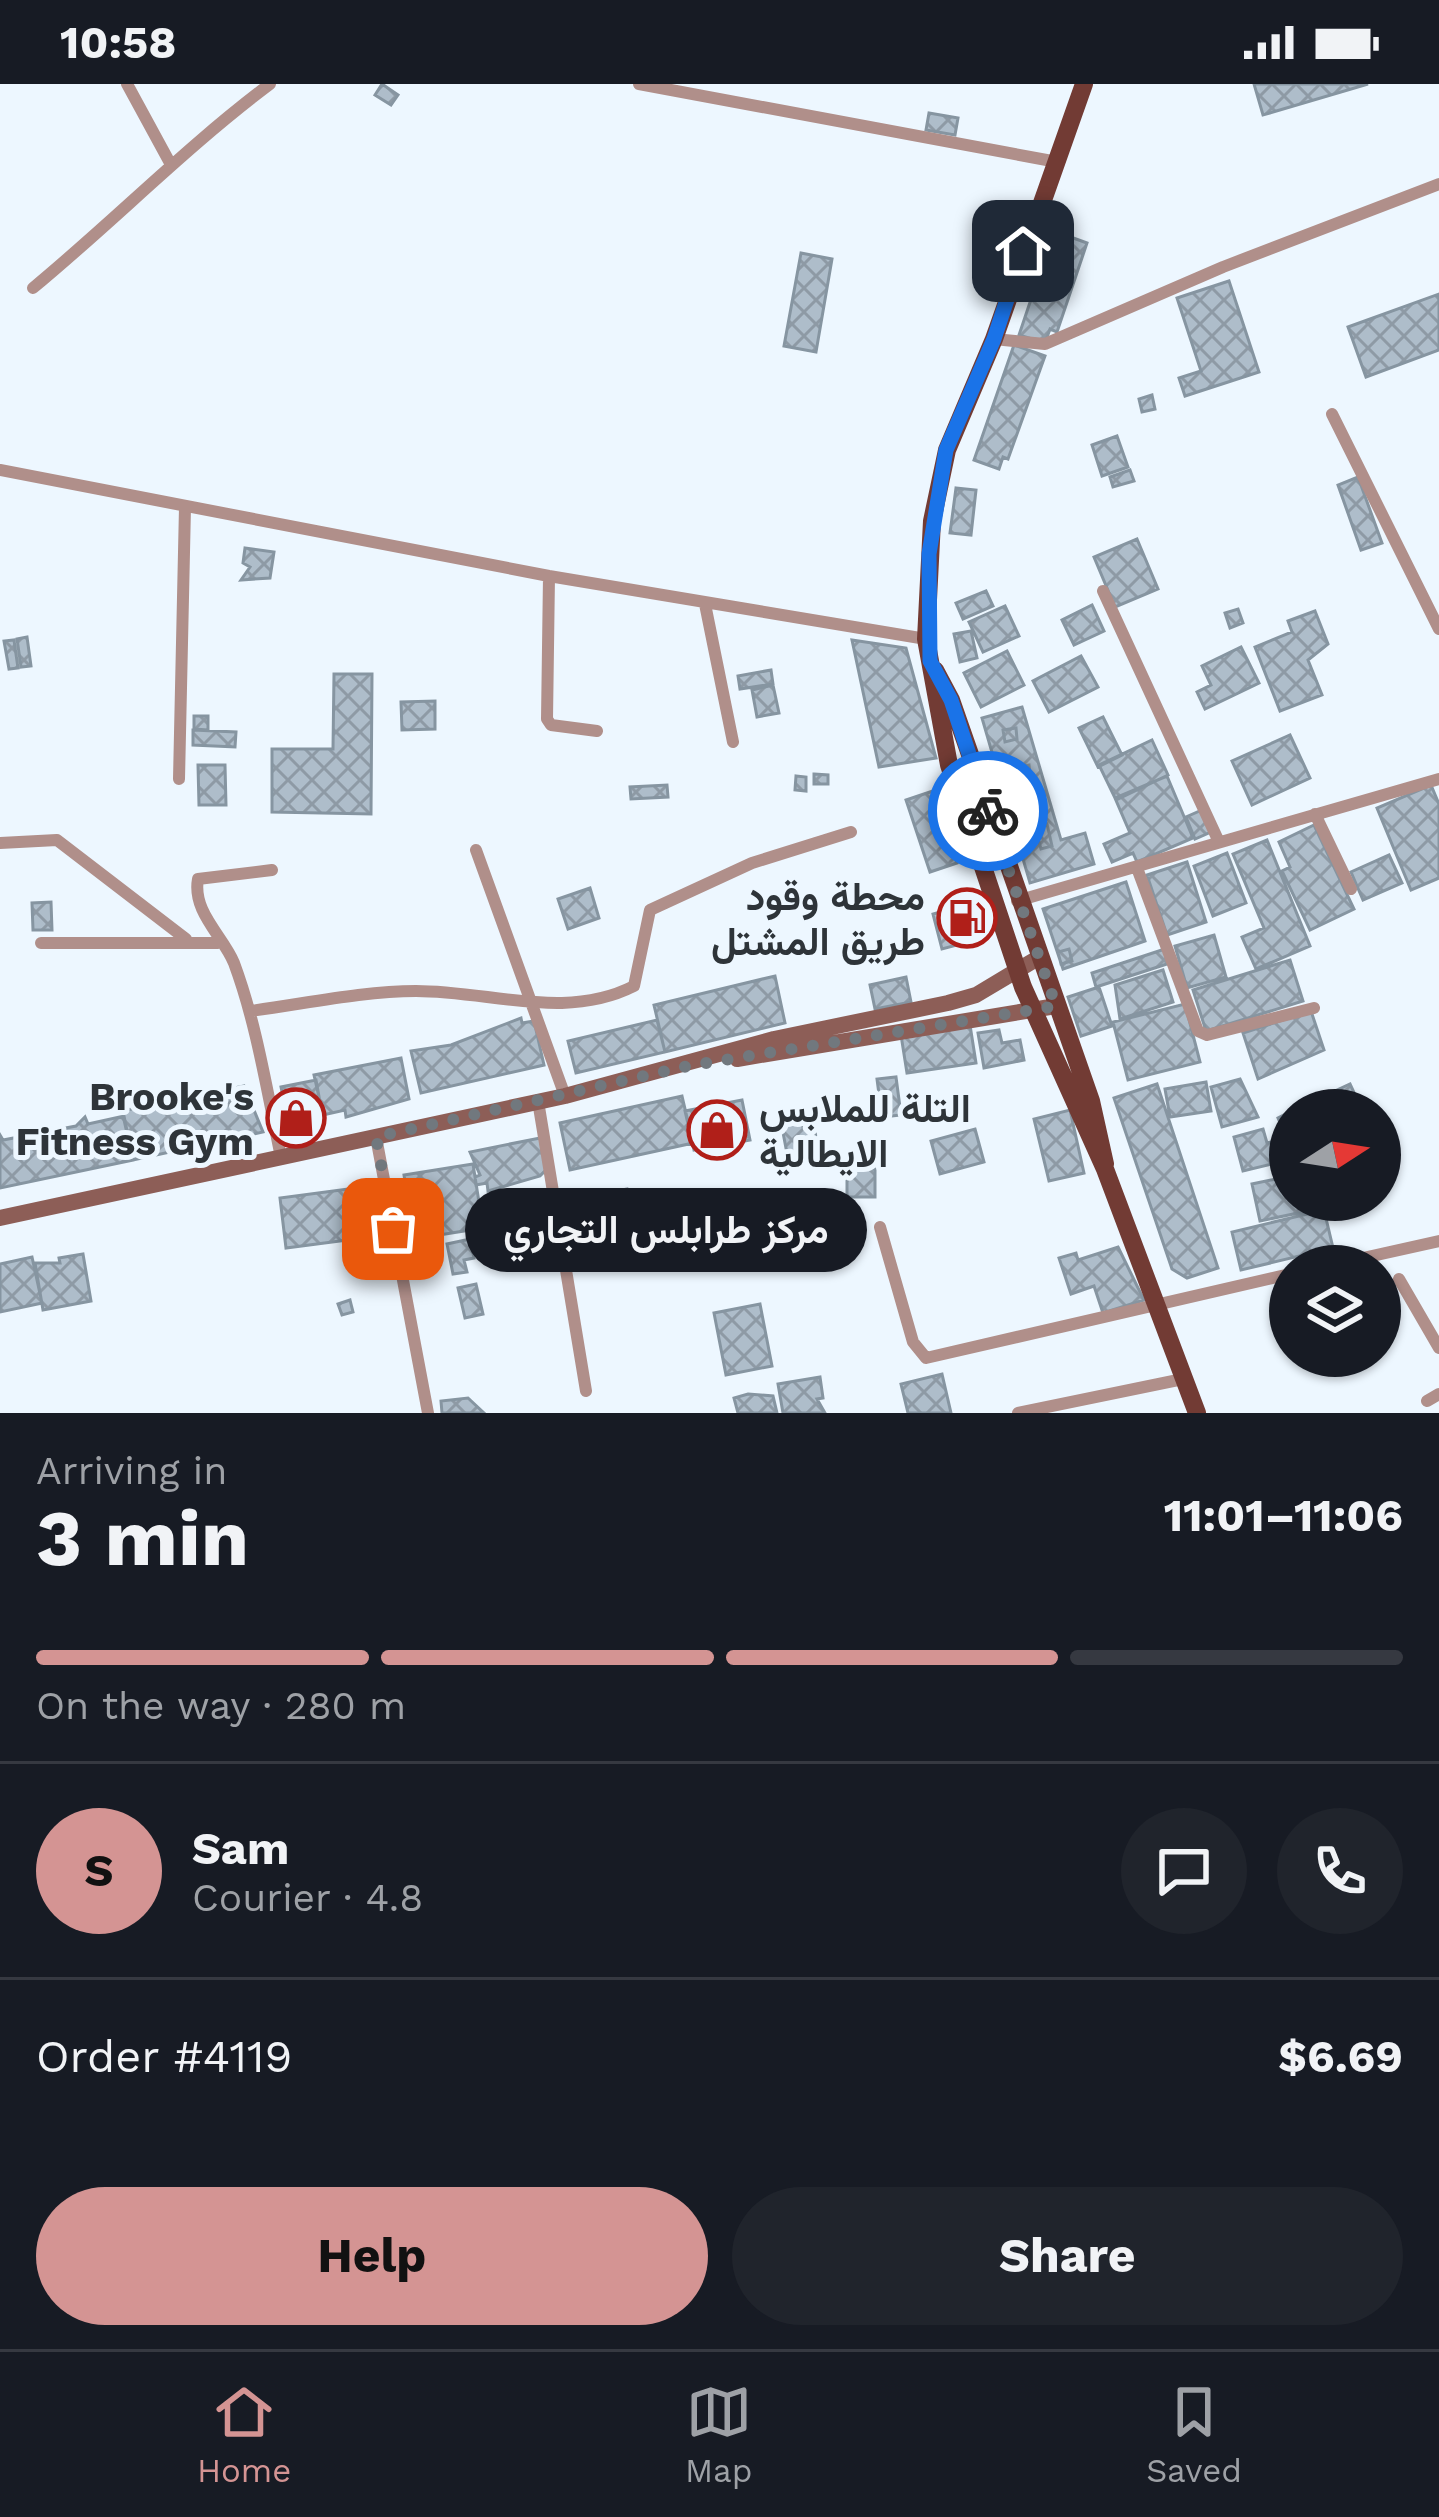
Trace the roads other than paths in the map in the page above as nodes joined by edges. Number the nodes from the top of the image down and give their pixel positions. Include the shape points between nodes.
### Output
1 (127, 84) edge
2 (270, 84) edge
3 (640, 84) edge
4 (1084, 84) edge
5 (1052, 161) junction
6 (170, 163) junction
7 (1439, 184) edge
8 (33, 288) dead end
9 (994, 339) junction
10 (1333, 414) dead end
11 (0, 470) edge
12 (184, 507) junction
13 (549, 576) junction
14 (1102, 591) dead end
15 (705, 604) junction
16 (1439, 629) edge
17 (926, 639) junction
18 (930, 661) junction
19 (597, 731) dead end
20 (733, 742) dead end
21 (179, 779) dead end
22 (1439, 779) edge
23 (1316, 814) junction
24 (851, 832) dead end
25 (1219, 842) junction
26 (0, 843) edge
27 (476, 850) dead end
28 (1137, 868) junction
29 (272, 870) dead end
30 (1351, 889) dead end
31 (1017, 901) junction
32 (186, 939) junction
33 (218, 943) junction
34 (41, 944) dead end
35 (1038, 958) junction
36 (1018, 969) junction
37 (529, 998) junction
38 (1056, 1006) junction
39 (1314, 1008) dead end
40 (1033, 1010) junction
41 (250, 1011) junction
42 (688, 1066) junction
43 (565, 1096) junction
44 (538, 1101) junction
45 (376, 1137) junction
46 (281, 1156) junction
47 (1105, 1169) junction
48 (0, 1217) edge
49 (880, 1227) dead end
50 (1439, 1242) edge
51 (1401, 1250) edge
52 (1269, 1279) edge
53 (1401, 1281) edge
54 (1157, 1304) junction
55 (1439, 1348) edge
56 (1183, 1379) junction
57 (586, 1391) dead end
58 (428, 1413) edge
59 (1018, 1413) edge
60 (1197, 1413) edge

1 - 6 street
2 - 6 street
3 - 5 street
4 - 5 main road
5 - 9 main road
6 - 8 street via 140,200
7 - 9 street via 1045,344
9 - 17 main road via 946,450 932,521
10 - 16 street
11 - 12 street
12 - 13 street
12 - 21 street
13 - 15 street
13 - 19 street via 548,718
14 - 25 street
15 - 17 street
15 - 20 street
17 - 18 main road
18 - 31 main road via 951,700
18 - 36 main road via 949,765
22 - 23 street
23 - 25 street
23 - 30 street
24 - 37 street via 752,863 650,910 634,986 556,1007
25 - 28 street
26 - 32 street via 57,840
27 - 37 street
28 - 31 street
28 - 39 street via 1198,1031
29 - 33 street via 198,879 195,891
31 - 35 main road
32 - 33 street
32 - 34 street
33 - 41 street via 231,956
35 - 36 main road
35 - 38 main road
36 - 40 main road
36 - 42 main road via 948,1004 774,1039
37 - 41 street via 413,991
37 - 43 street
38 - 40 main road
38 - 47 main road via 1104,1140
40 - 42 main road
40 - 47 main road
41 - 46 street
42 - 43 main road
43 - 44 main road
44 - 45 main road
44 - 57 street
45 - 46 main road
45 - 58 street
46 - 48 main road
47 - 54 main road
49 - 54 street via 913,1342 926,1358
50 - 51 street
52 - 54 street
53 - 55 street
54 - 56 main road
56 - 59 street
56 - 60 main road

